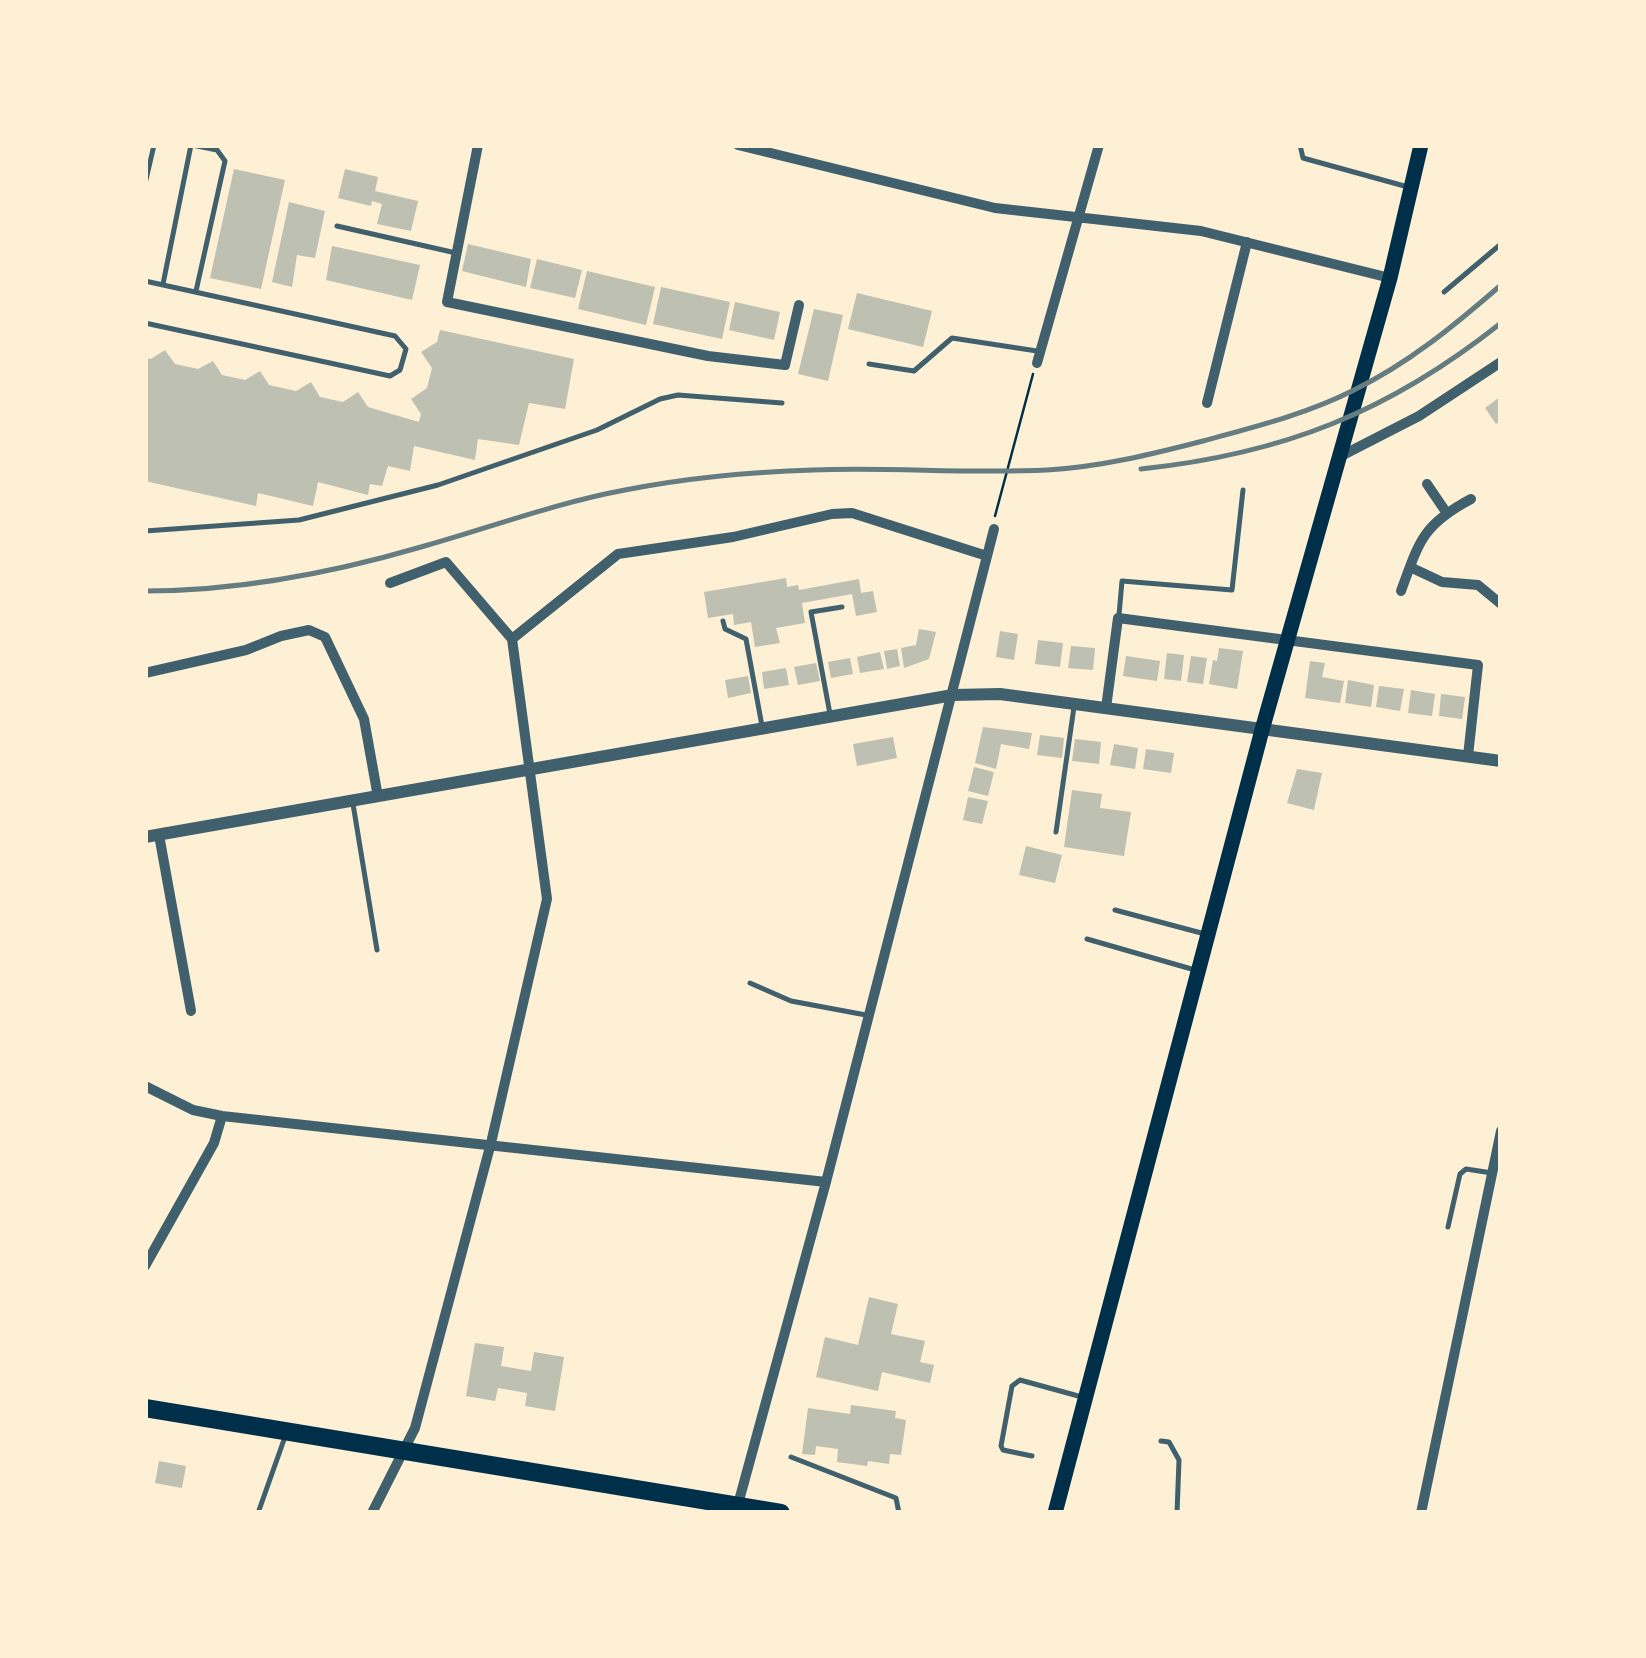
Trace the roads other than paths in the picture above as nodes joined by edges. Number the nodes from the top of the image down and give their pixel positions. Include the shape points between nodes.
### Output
1 (154, 145) edge
2 (191, 145) edge
3 (478, 145) edge
4 (738, 145) edge
5 (1100, 145) edge
6 (1300, 145) edge
7 (1421, 145) edge
8 (772, 148) edge
9 (145, 184) edge
10 (1411, 188) junction
11 (1081, 217) junction
12 (337, 226) dead end
13 (1247, 242) junction
14 (1501, 244) edge
15 (456, 253) junction
16 (1390, 278) junction
17 (145, 281) edge
18 (162, 284) junction
19 (196, 291) junction
20 (1444, 292) dead end
21 (799, 305) dead end
22 (145, 323) edge
23 (1039, 357) joint
24 (1501, 362) edge
25 (869, 364) dead end
26 (782, 402) dead end
27 (1207, 403) dead end
28 (1341, 456) junction
29 (1427, 484) dead end
30 (1243, 490) dead end
31 (1470, 499) dead end
32 (1446, 512) junction
33 (994, 530) dead end
34 (145, 531) edge
35 (986, 556) junction
36 (1410, 567) junction
37 (390, 584) dead end
38 (1401, 591) dead end
39 (1501, 604) edge
40 (842, 607) dead end
41 (1118, 618) junction
42 (723, 621) dead end
43 (512, 638) junction
44 (145, 672) edge
45 (953, 695) junction
46 (1075, 704) junction
47 (1106, 708) junction
48 (831, 716) junction
49 (763, 728) junction
50 (1262, 730) junction
51 (1468, 756) junction
52 (1501, 762) edge
53 (530, 770) junction
54 (378, 796) junction
55 (352, 801) junction
56 (1056, 832) dead end
57 (152, 836) edge
58 (1114, 910) dead end
59 (1208, 935) junction
60 (1087, 940) dead end
61 (377, 950) dead end
62 (1198, 971) junction
63 (750, 983) dead end
64 (191, 1010) dead end
65 (869, 1016) junction
66 (145, 1086) edge
67 (222, 1116) junction
68 (1501, 1131) edge
69 (491, 1143) junction
70 (1492, 1173) junction
71 (826, 1182) junction
72 (1448, 1228) dead end
73 (145, 1266) edge
74 (1085, 1398) junction
75 (145, 1408) edge
76 (287, 1431) junction
77 (1160, 1440) dead end
78 (406, 1449) junction
79 (1032, 1456) dead end
80 (791, 1457) dead end
81 (736, 1510) edge
82 (258, 1513) edge
83 (372, 1513) edge
84 (780, 1513) edge
85 (899, 1513) edge
86 (1055, 1513) edge
87 (1177, 1513) edge
88 (1421, 1513) edge

1 - 9 lane
2 - 18 lane
2 - 19 lane via 216,150 224,161
3 - 15 street
4 - 8 street
5 - 11 street
6 - 10 lane via 1303,158 1318,164
7 - 10 main road
8 - 11 street via 995,208
10 - 16 main road
11 - 13 street
11 - 23 street
12 - 15 lane
13 - 16 street
13 - 27 street
14 - 20 lane
15 - 21 street via 446,302 708,356 784,365
16 - 28 main road
17 - 18 lane
18 - 19 lane
19 - 22 lane via 395,336 406,349 404,363 390,376
23 - 25 lane via 952,338 914,371
24 - 28 street
26 - 34 lane via 660,399 597,430 438,485 299,520
28 - 50 main road
29 - 32 street
30 - 41 lane via 1232,590 1122,581
31 - 32 street
32 - 36 street via 1419,539
33 - 35 street
35 - 43 street via 852,513 832,514 618,554
35 - 45 street
36 - 38 street
36 - 39 street via 1442,582 1478,586
37 - 43 street via 446,562
40 - 48 lane via 811,612
41 - 47 street
41 - 51 street via 1478,665
42 - 49 lane via 724,629 746,639
43 - 53 street
44 - 54 street via 309,630 325,637 364,719
45 - 46 street
45 - 48 street
45 - 65 street
46 - 47 street
46 - 56 lane
47 - 50 street
48 - 49 street
49 - 53 street
50 - 51 street
50 - 59 main road
51 - 52 street
53 - 54 street
53 - 69 street via 547,899
54 - 55 street
55 - 57 street
55 - 61 lane
57 - 64 street
58 - 59 lane
59 - 62 main road
60 - 62 lane
62 - 74 main road
63 - 65 lane via 792,1001
65 - 71 street
66 - 67 street
67 - 69 street
67 - 73 street via 214,1143
68 - 70 street
69 - 71 street
69 - 78 street
70 - 72 lane via 1460,1174
70 - 88 street
71 - 81 street
74 - 79 lane via 1016,1382 1000,1446
74 - 86 main road
75 - 76 highway
76 - 78 highway
76 - 82 lane
77 - 87 lane via 1170,1442 1180,1460
78 - 81 highway
78 - 83 street
80 - 85 lane via 896,1498
81 - 84 highway

